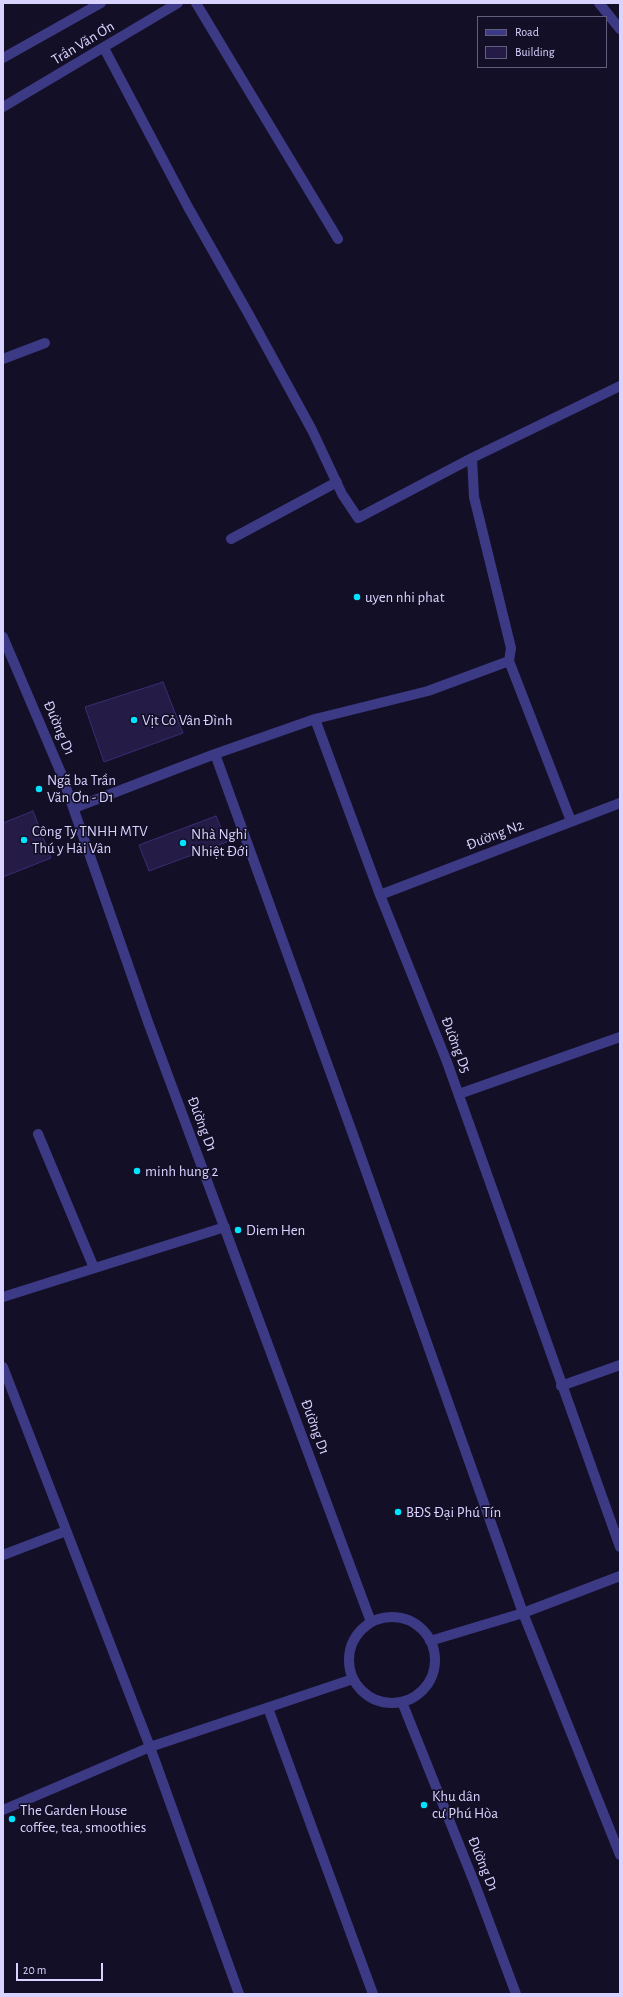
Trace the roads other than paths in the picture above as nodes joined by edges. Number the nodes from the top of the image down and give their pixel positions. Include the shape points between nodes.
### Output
1 (101, 3) edge
2 (178, 3) edge
3 (196, 3) edge
4 (599, 3) edge
5 (620, 29) edge
6 (104, 48) junction
7 (3, 58) edge
8 (3, 107) edge
9 (338, 239) dead end
10 (46, 343) dead end
11 (3, 359) edge
12 (620, 386) edge
13 (472, 458) junction
14 (337, 482) junction
15 (231, 539) dead end
16 (3, 637) edge
17 (509, 661) junction
18 (315, 719) junction
19 (215, 754) junction
20 (620, 803) edge
21 (74, 808) junction
22 (571, 821) junction
23 (380, 895) junction
24 (620, 1037) edge
25 (458, 1094) junction
26 (38, 1134) dead end
27 (225, 1227) junction
28 (94, 1268) junction
29 (3, 1297) edge
30 (620, 1365) edge
31 (3, 1367) edge
32 (561, 1386) junction
33 (66, 1531) junction
34 (620, 1547) edge
35 (3, 1555) edge
36 (620, 1576) edge
37 (523, 1613) junction
38 (371, 1622) junction
39 (430, 1641) junction
40 (353, 1679) junction
41 (402, 1702) junction
42 (268, 1708) junction
43 (150, 1747) junction
44 (3, 1810) edge
45 (620, 1855) edge
46 (239, 1994) edge
47 (373, 1994) edge
48 (516, 1994) edge

1 - 7 street, Trần Văn Ơn
2 - 6 street, Trần Văn Ơn
3 - 9 street
4 - 5 street
6 - 8 street, Trần Văn Ơn
6 - 14 street via 188,207 312,430
10 - 11 street
12 - 13 street
13 - 14 street via 358,518
13 - 17 street via 474,497 511,648
14 - 15 street
16 - 21 street, Đường D1
17 - 18 street via 428,691
17 - 22 street
18 - 19 street
18 - 23 street, Đường D5
19 - 21 street
19 - 37 street
20 - 22 street, Đường N2
21 - 27 street, Đường D1 via 148,1022
22 - 23 street, Đường N2
23 - 25 street, Đường D5
24 - 25 street
25 - 32 street, Đường D5
26 - 28 street
27 - 28 street
27 - 38 street, Đường D1
28 - 29 street
30 - 32 street
31 - 33 street
32 - 34 street, Đường D5
33 - 35 street
33 - 43 street
36 - 37 street
37 - 39 street
37 - 45 street
38 - 39 street via 382,1618 409,1621 421,1629
38 - 40 street via 361,1630 350,1648 349,1663
39 - 41 street via 434,1655 430,1679 422,1691
40 - 41 street via 362,1691 373,1698 387,1703
40 - 42 street
41 - 48 street, Đường D1
42 - 43 street
42 - 47 street
43 - 44 street
43 - 46 street

